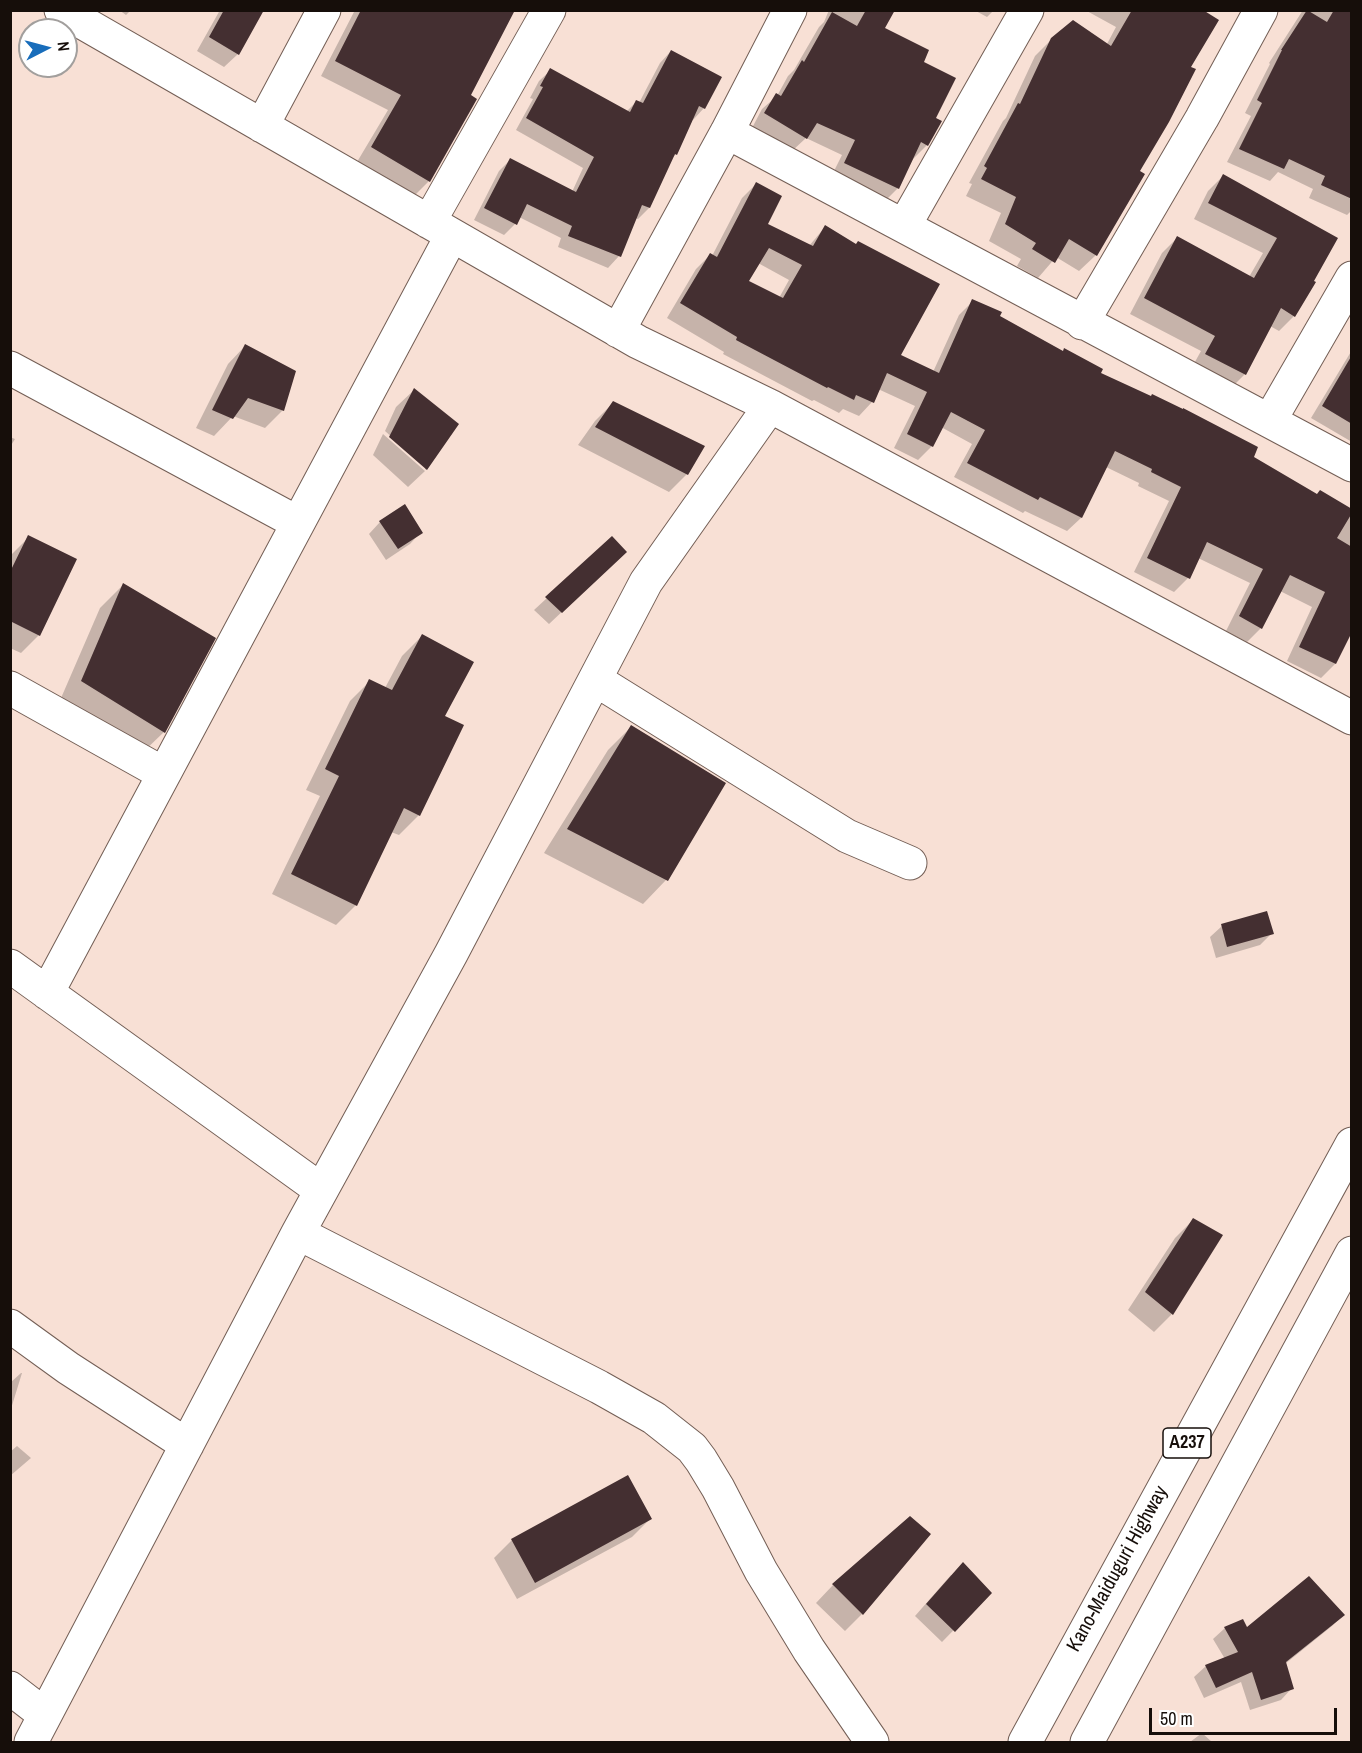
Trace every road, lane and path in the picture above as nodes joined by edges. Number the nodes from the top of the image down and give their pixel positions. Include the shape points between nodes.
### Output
1 (61, 10) edge
2 (324, 10) edge
3 (549, 10) edge
4 (789, 10) edge
5 (1027, 10) edge
6 (1261, 10) edge
7 (262, 126) junction
8 (727, 132) junction
9 (904, 226) junction
10 (440, 229) junction
11 (1352, 278) edge
12 (1082, 323) junction
13 (618, 331) junction
14 (10, 368) edge
15 (770, 406) junction
16 (1270, 420) junction
17 (1352, 465) edge
18 (298, 523) junction
19 (596, 680) junction
20 (10, 688) edge
21 (1352, 718) edge
22 (164, 774) junction
23 (910, 863) dead end
24 (10, 966) edge
25 (47, 993) junction
26 (1352, 1144) edge
27 (321, 1190) junction
28 (298, 1233) junction
29 (1352, 1252) edge
30 (10, 1326) edge
31 (187, 1445) junction
32 (10, 1688) edge
33 (38, 1729) edge
34 (872, 1743) edge
35 (1025, 1743) edge
36 (1087, 1743) edge

1 - 7 main road
2 - 7 main road
3 - 10 main road
4 - 8 main road
5 - 9 main road
6 - 12 main road
7 - 10 main road
8 - 9 main road
8 - 13 main road
9 - 12 main road
10 - 13 main road
10 - 18 main road
11 - 16 main road
12 - 16 main road
13 - 15 main road
14 - 18 main road
15 - 19 main road via 646,582
15 - 21 main road
16 - 17 main road
18 - 22 main road
19 - 23 main road via 847,836
19 - 27 main road
20 - 22 main road
22 - 25 main road
24 - 25 main road
25 - 27 main road
26 - 35 main road, Kano-Maiduguri Highway / A237
27 - 28 main road
28 - 31 main road
28 - 34 main road via 599,1387 654,1418 692,1448 809,1650
29 - 36 main road, A237
30 - 31 main road
31 - 33 main road
32 - 33 main road

